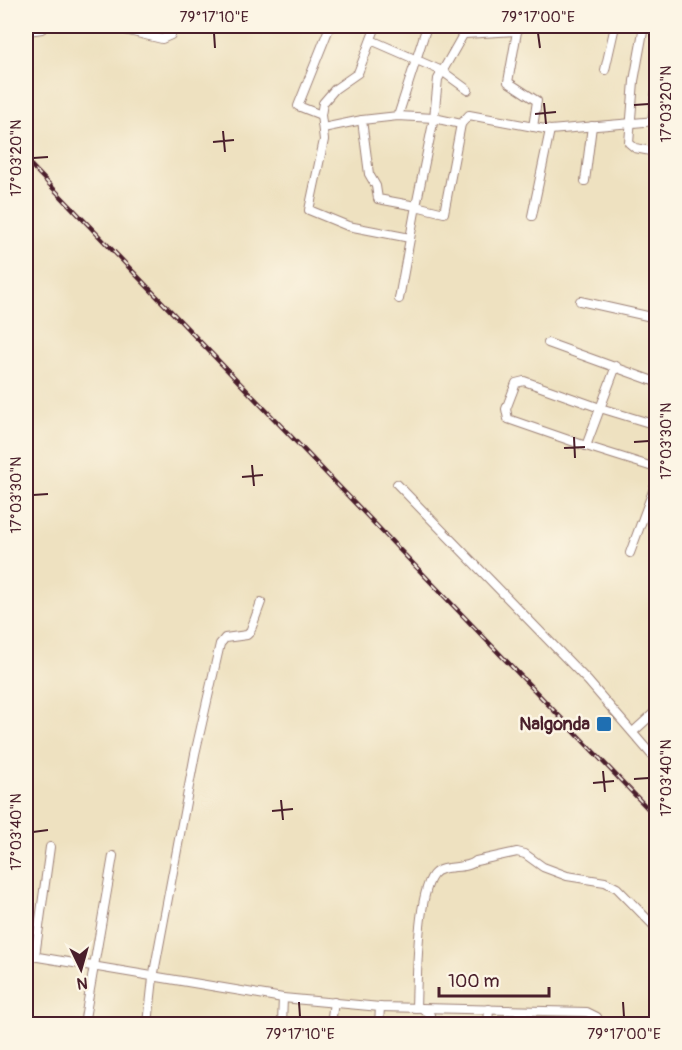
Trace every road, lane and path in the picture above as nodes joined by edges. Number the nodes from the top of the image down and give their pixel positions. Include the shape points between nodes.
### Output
1 (43, 26) edge
2 (108, 26) edge
3 (174, 26) edge
4 (330, 26) edge
5 (376, 26) edge
6 (427, 26) edge
7 (468, 26) edge
8 (615, 26) edge
9 (644, 26) edge
10 (26, 27) edge
11 (126, 28) edge
12 (517, 28) edge
13 (465, 34) junction
14 (370, 40) junction
15 (416, 59) junction
16 (605, 70) dead end
17 (442, 71) junction
18 (468, 90) dead end
19 (657, 90) edge
20 (321, 115) junction
21 (398, 116) junction
22 (434, 118) junction
23 (362, 120) junction
24 (654, 121) edge
25 (629, 122) junction
26 (461, 124) junction
27 (592, 126) junction
28 (533, 127) junction
29 (322, 128) junction
30 (550, 130) junction
31 (657, 152) edge
32 (585, 181) dead end
33 (416, 206) junction
34 (532, 216) dead end
35 (410, 238) junction
36 (399, 298) dead end
37 (580, 302) dead end
38 (657, 318) edge
39 (548, 343) dead end
40 (616, 366) junction
41 (657, 382) edge
42 (600, 408) junction
43 (657, 425) edge
44 (586, 446) junction
45 (657, 468) edge
46 (657, 483) edge
47 (397, 484) dead end
48 (630, 553) dead end
49 (261, 602) dead end
50 (657, 711) edge
51 (633, 732) junction
52 (657, 760) edge
53 (50, 847) dead end
54 (113, 856) dead end
55 (657, 928) edge
56 (26, 955) edge
57 (35, 956) junction
58 (96, 968) junction
59 (153, 978) junction
60 (283, 998) junction
61 (334, 1002) junction
62 (380, 1007) junction
63 (419, 1008) junction
64 (489, 1009) junction
65 (84, 1024) edge
66 (148, 1024) edge
67 (282, 1024) edge
68 (331, 1024) edge
69 (379, 1024) edge
70 (433, 1024) edge
71 (488, 1024) edge
72 (600, 1024) edge

1 - 10 street via 27,32
2 - 11 street
3 - 11 street via 171,35 162,39
4 - 20 street via 298,106
5 - 14 street
6 - 15 street
7 - 13 street
8 - 16 street
9 - 25 street
12 - 13 street
12 - 28 street via 508,82 537,101
13 - 17 street
14 - 15 street
14 - 20 street via 358,73 335,89 323,103
15 - 17 street
15 - 21 street
17 - 18 street
17 - 22 street
19 - 24 street
20 - 29 street
21 - 22 street
21 - 23 street
22 - 26 street
22 - 33 street
23 - 29 street
23 - 33 street via 369,174 378,199
24 - 25 street
25 - 27 street
25 - 31 street via 629,145
26 - 28 street via 473,115
26 - 33 street via 444,213
27 - 30 street
27 - 32 street
28 - 30 street
29 - 35 street via 324,140 309,210 348,226
30 - 34 street
33 - 35 street
35 - 36 street
37 - 38 street
39 - 40 street
40 - 41 street
40 - 42 street
42 - 43 street
42 - 44 street
42 - 44 street via 524,381 516,383 509,401 506,415 512,421
44 - 45 street
46 - 48 street
47 - 51 street
49 - 59 street via 250,632 225,638 220,644
50 - 51 street
51 - 52 street
53 - 57 street
54 - 58 street
55 - 63 street via 617,888 559,873 525,854 517,852 440,870 431,880 419,937
56 - 57 street
57 - 58 street
58 - 59 street
58 - 65 street
59 - 60 street
59 - 66 street
60 - 61 street
60 - 67 street
61 - 62 street
61 - 68 street
62 - 63 street
62 - 69 street
63 - 64 street
63 - 70 street via 430,1015
64 - 71 street
64 - 72 street via 587,1012 597,1017

